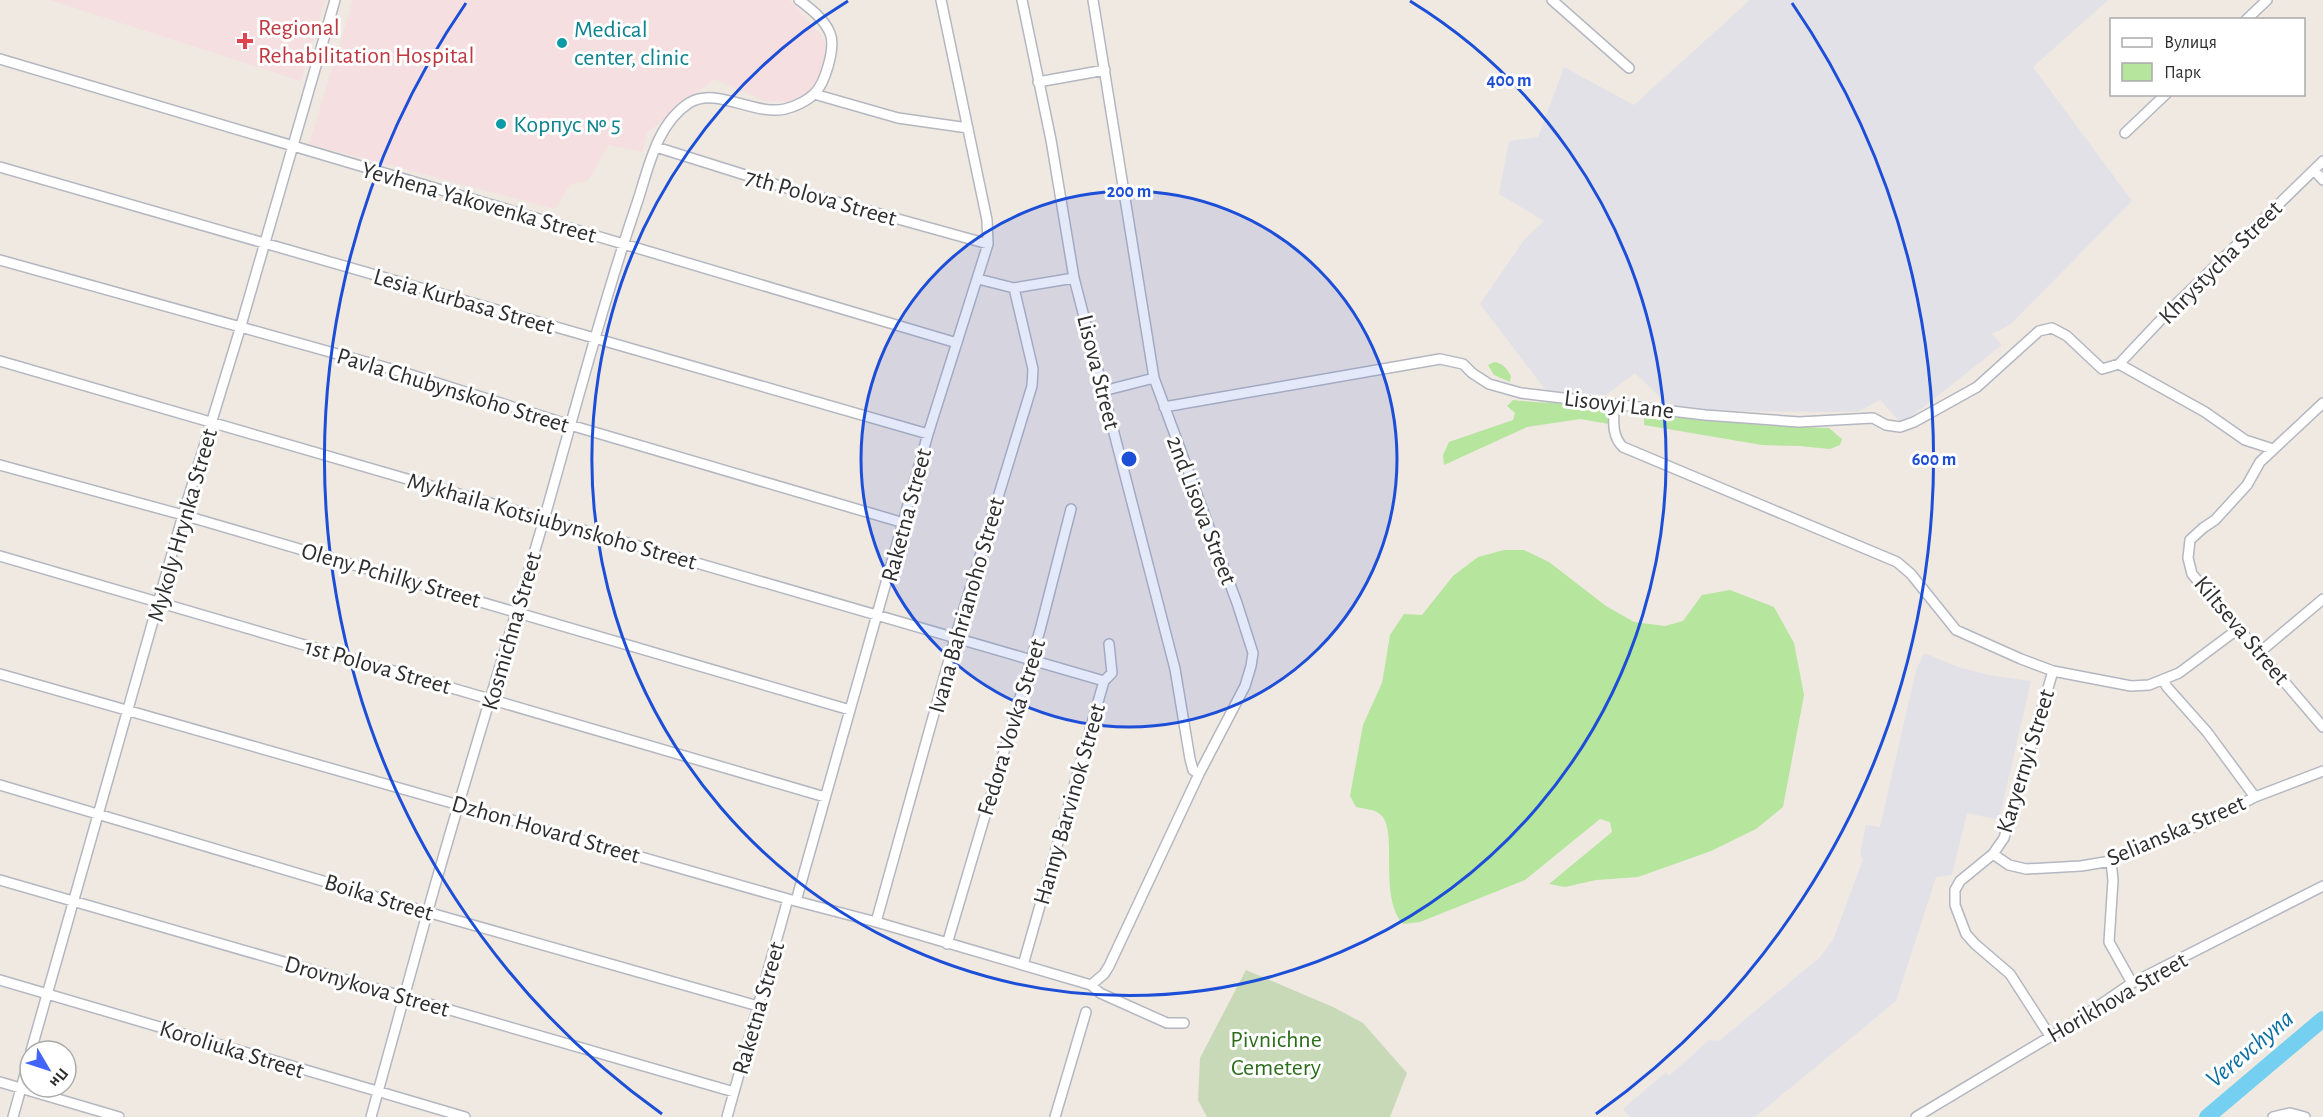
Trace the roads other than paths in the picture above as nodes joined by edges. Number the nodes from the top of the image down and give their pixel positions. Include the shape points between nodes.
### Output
1 (336, 0) edge
2 (799, 0) edge
3 (941, 0) edge
4 (1022, 0) edge
5 (1093, 0) edge
6 (1552, 0) edge
7 (2267, 0) edge
8 (2248, 18) edge
9 (0, 59) edge
10 (1629, 68) dead end
11 (1105, 70) junction
12 (1038, 82) junction
13 (814, 94) junction
14 (2164, 96) edge
15 (968, 128) junction
16 (2125, 133) dead end
17 (293, 147) junction
18 (656, 147) junction
19 (2323, 161) edge
20 (0, 166) edge
21 (2314, 170) junction
22 (2323, 180) edge
23 (265, 243) junction
24 (622, 244) junction
25 (988, 244) junction
26 (0, 260) edge
27 (1074, 278) junction
28 (978, 279) junction
29 (1014, 288) junction
30 (240, 329) junction
31 (596, 339) junction
32 (957, 343) junction
33 (0, 362) edge
34 (2119, 364) junction
35 (1154, 378) junction
36 (1103, 391) junction
37 (2323, 403) edge
38 (1614, 404) junction
39 (1164, 407) junction
40 (212, 422) junction
41 (570, 425) junction
42 (928, 434) junction
43 (2273, 449) junction
44 (0, 465) edge
45 (1071, 509) dead end
46 (183, 515) junction
47 (544, 519) junction
48 (904, 523) junction
49 (0, 556) edge
50 (2323, 599) edge
51 (160, 602) junction
52 (515, 611) junction
53 (878, 615) junction
54 (2238, 629) junction
55 (955, 638) junction
56 (1109, 644) dead end
57 (2260, 652) junction
58 (1031, 660) junction
59 (2054, 671) junction
60 (0, 674) edge
61 (2163, 680) junction
62 (1104, 681) junction
63 (491, 699) junction
64 (850, 710) junction
65 (128, 711) junction
66 (2323, 727) edge
67 (2323, 771) edge
68 (1199, 774) junction
69 (0, 785) edge
70 (2255, 796) junction
71 (825, 798) junction
72 (460, 804) junction
73 (99, 813) junction
74 (1993, 854) junction
75 (2111, 861) junction
76 (0, 880) edge
77 (2323, 886) edge
78 (792, 900) junction
79 (73, 901) junction
80 (427, 912) junction
81 (876, 922) junction
82 (947, 944) junction
83 (1023, 965) junction
84 (0, 980) edge
85 (2133, 983) junction
86 (1091, 985) junction
87 (47, 993) junction
88 (404, 997) junction
89 (758, 1006) junction
90 (1086, 1012) dead end
91 (1184, 1023) dead end
92 (2050, 1036) junction
93 (34, 1039) edge
94 (0, 1082) edge
95 (18, 1088) edge
96 (378, 1092) junction
97 (734, 1092) junction
98 (18, 1098) edge
99 (56, 1099) edge
100 (12, 1117) edge
101 (120, 1117) edge
102 (371, 1117) edge
103 (465, 1117) edge
104 (727, 1117) edge
105 (1055, 1117) edge
106 (1916, 1117) edge
107 (2272, 1117) edge
108 (2305, 1117) edge

1 - 17 street, Mykoly Hrynka Street
2 - 13 street via 816,14 832,36 832,54 821,86
3 - 15 street, Raketna Street
4 - 12 street, Lisova Street
5 - 11 street, 2nd Lisova Street
6 - 10 street
7 - 8 street
9 - 17 street, Yevhena Yakovenka Street
11 - 12 street
11 - 35 street, 2nd Lisova Street
12 - 27 street, Lisova Street
13 - 15 street via 898,118
13 - 18 street, Kosmichna Street via 784,109 763,110 708,96 697,99 687,104 664,129
14 - 16 street
15 - 25 street, Raketna Street via 987,220
17 - 23 street, Mykoly Hrynka Street
17 - 24 street, Yevhena Yakovenka Street
18 - 24 street, Kosmichna Street
18 - 25 street, 7th Polova Street
19 - 21 street, Khrystycha Street
20 - 23 street, Lesia Kurbasa Street
21 - 22 street
21 - 34 street, Khrystycha Street
23 - 30 street, Mykoly Hrynka Street
23 - 31 street, Lesia Kurbasa Street
24 - 31 street, Kosmichna Street
24 - 32 street, Yevhena Yakovenka Street
25 - 28 street, Raketna Street
26 - 30 street, Pavla Chubynskoho Street
27 - 29 street
27 - 36 street, Lisova Street
28 - 29 street
28 - 32 street, Raketna Street
29 - 55 street, Ivana Bahrianoho Street via 1034,376
30 - 40 street, Mykoly Hrynka Street
30 - 41 street, Pavla Chubynskoho Street via 402,372
31 - 41 street, Kosmichna Street
31 - 42 street, Lesia Kurbasa Street
32 - 42 street, Raketna Street
33 - 40 street, Mykhaila Kotsiubynskoho Street
34 - 38 street, Lisovyi Lane via 2102,369 2067,336 2052,328 2039,331 1977,387 1900,427 1873,418 1799,422
34 - 43 street via 2205,412 2245,440
35 - 36 street
35 - 39 street, 2nd Lisova Street
36 - 68 street, Lisova Street via 1175,669 1190,759 1193,770
37 - 43 street
38 - 39 street, Lisovyi Lane via 1506,390 1480,379 1463,364 1440,359
38 - 59 street via 1616,437 1628,450 1897,562 1956,630
39 - 68 street, 2nd Lisova Street via 1252,653 1245,686
40 - 46 street, Mykoly Hrynka Street
40 - 47 street, Mykhaila Kotsiubynskoho Street
41 - 47 street, Kosmichna Street
41 - 48 street, Pavla Chubynskoho Street
42 - 48 street, Raketna Street
43 - 54 street, Kiltseva Street via 2221,514 2190,540 2187,550 2192,574
44 - 46 street, Oleny Pchilky Street
45 - 58 street, Fedora Vovka Street
46 - 51 street, Mykoly Hrynka Street
46 - 52 street, Oleny Pchilky Street
47 - 52 street, Kosmichna Street
47 - 53 street, Mykhaila Kotsiubynskoho Street
48 - 53 street, Raketna Street
49 - 51 street, 1st Polova Street
50 - 57 street
51 - 63 street, 1st Polova Street
51 - 65 street, Mykoly Hrynka Street
52 - 63 street, Kosmichna Street
52 - 64 street, Oleny Pchilky Street
53 - 55 street, Mykhaila Kotsiubynskoho Street
53 - 64 street, Raketna Street
54 - 57 street, Kiltseva Street
54 - 61 street, Karyernyi Street via 2179,673
55 - 58 street, Mykhaila Kotsiubynskoho Street
55 - 81 street, Ivana Bahrianoho Street
56 - 62 street, Hanny Barvinok Street via 1112,669
57 - 66 street, Kiltseva Street
58 - 62 street, Mykhaila Kotsiubynskoho Street
58 - 82 street, Fedora Vovka Street
59 - 61 street, Karyernyi Street via 2131,686
59 - 74 street, Karyernyi Street via 2004,837
60 - 65 street, Dzhon Hovard Street
61 - 70 street
62 - 83 street, Hanny Barvinok Street
63 - 71 street, 1st Polova Street
63 - 72 street, Kosmichna Street
64 - 71 street, Raketna Street
65 - 72 street, Dzhon Hovard Street
65 - 73 street, Mykoly Hrynka Street
67 - 70 street, Selianska Street
68 - 86 street, 2nd Lisova Street via 1109,966
69 - 73 street, Boika Street
70 - 75 street, Selianska Street via 2206,822
71 - 78 street, Raketna Street
72 - 78 street, Dzhon Hovard Street
72 - 80 street, Kosmichna Street
73 - 79 street, Mykoly Hrynka Street
73 - 80 street, Boika Street
74 - 75 street, Selianska Street via 2009,865 2026,869
74 - 92 street via 1957,886 1954,897 1962,927 2010,974
75 - 85 street via 2109,942
76 - 79 street, Drovnykova Street
77 - 85 street, Horikhova Street
78 - 81 street, Dzhon Hovard Street
78 - 89 street, Raketna Street
79 - 87 street, Mykoly Hrynka Street
79 - 88 street, Drovnykova Street
80 - 88 street, Kosmichna Street
80 - 89 street, Boika Street
81 - 82 street, Dzhon Hovard Street
82 - 83 street, Dzhon Hovard Street
83 - 86 street, Dzhon Hovard Street
84 - 87 street, Koroliuka Street
85 - 92 street, Horikhova Street
86 - 91 street, Dzhon Hovard Street via 1100,993 1167,1023
87 - 93 street, Mykoly Hrynka Street
87 - 96 street, Koroliuka Street
88 - 96 street, Kosmichna Street
88 - 97 street, Drovnykova Street
89 - 97 street, Raketna Street
90 - 105 street
92 - 106 street, Horikhova Street
94 - 95 street
96 - 102 street, Kosmichna Street
96 - 103 street, Koroliuka Street
97 - 104 street, Raketna Street
98 - 100 street
99 - 101 street
107 - 108 street via 2290,1113

